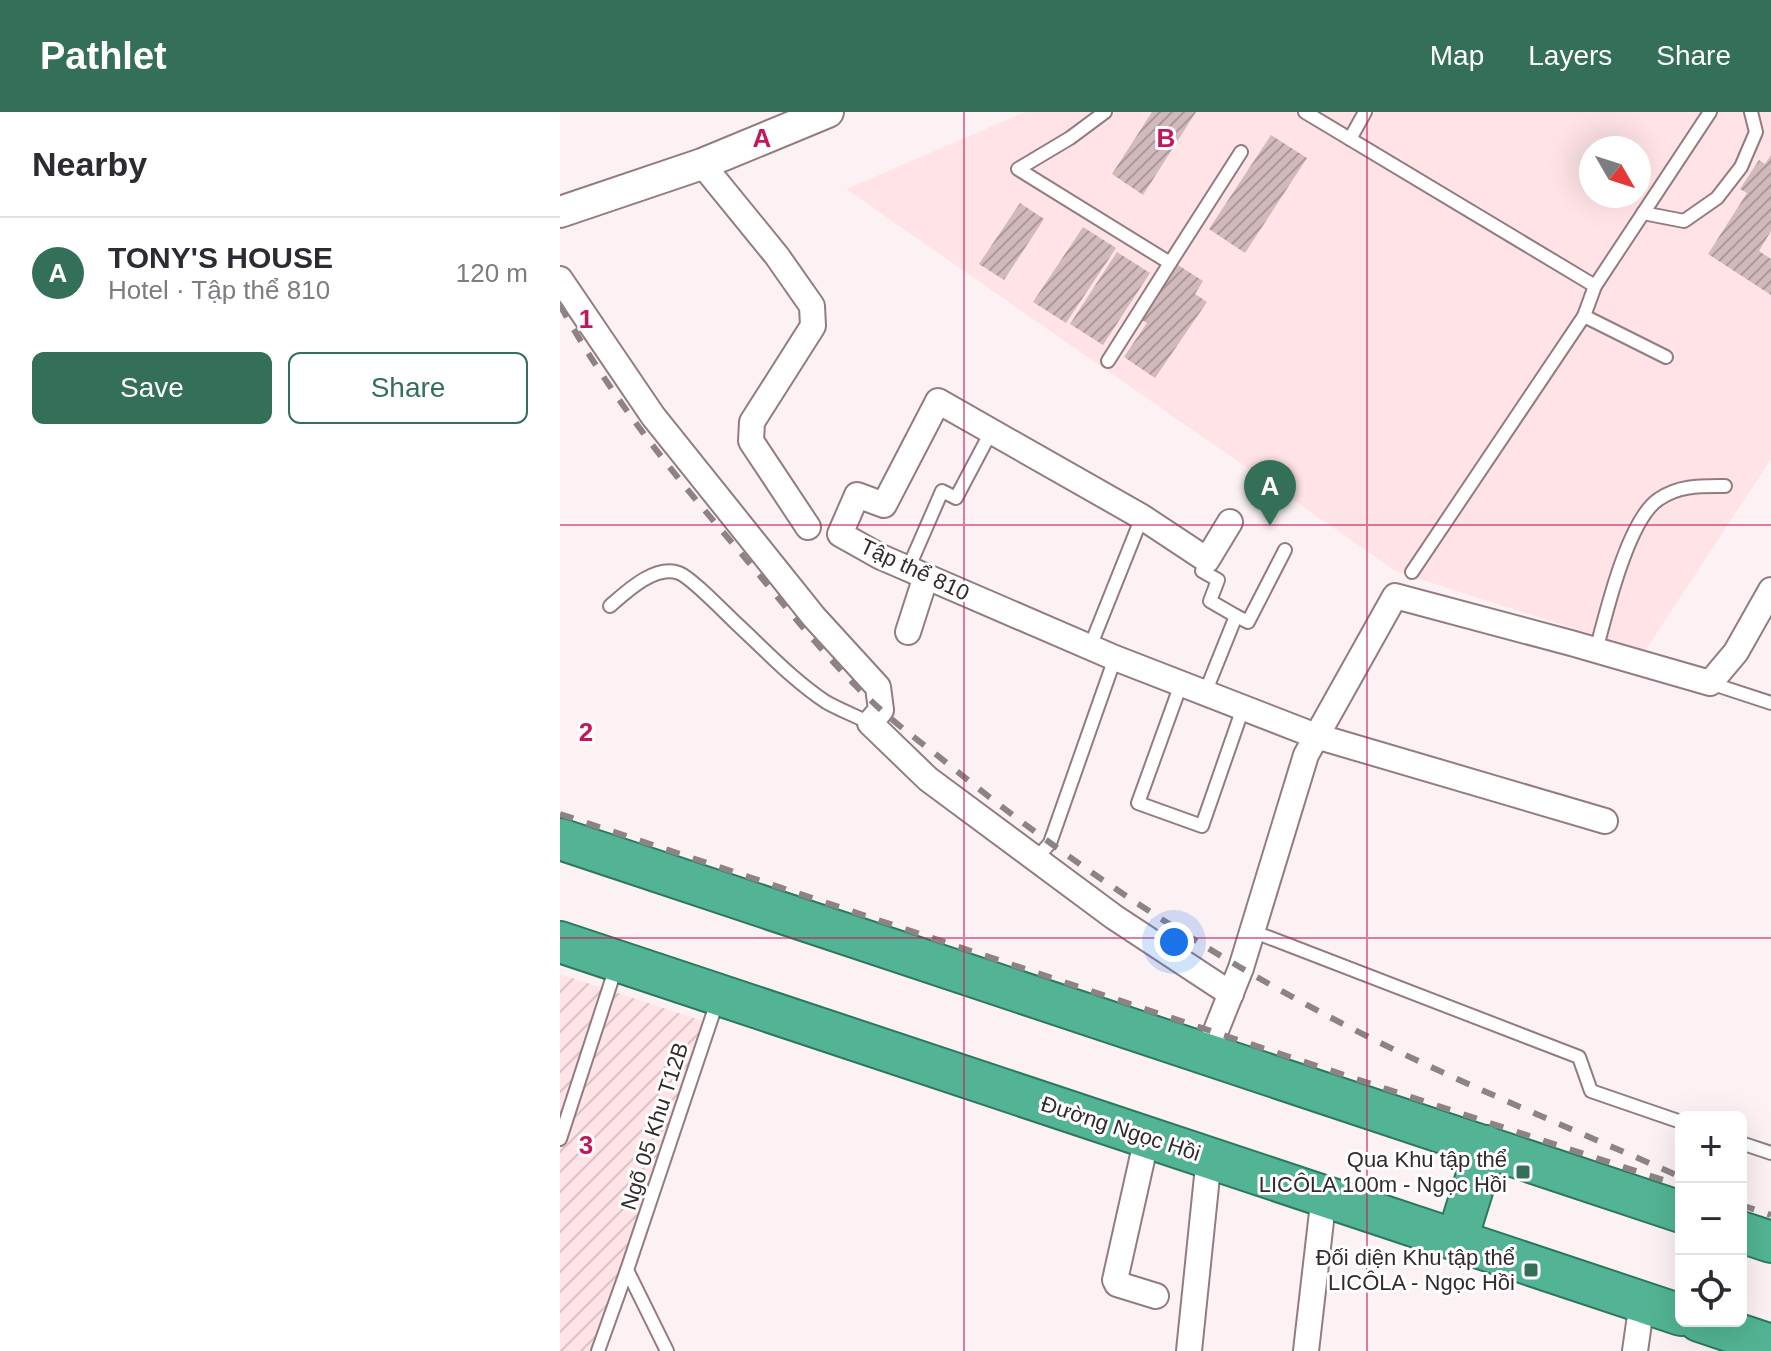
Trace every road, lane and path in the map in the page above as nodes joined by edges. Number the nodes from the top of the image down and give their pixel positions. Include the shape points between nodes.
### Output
1 (828, 112) edge
2 (1105, 112) edge
3 (1305, 112) edge
4 (1365, 112) edge
5 (1710, 112) edge
6 (1751, 112) edge
7 (1350, 139) junction
8 (1241, 152) dead end
9 (702, 164) junction
10 (560, 212) edge
11 (1643, 213) junction
12 (1170, 263) junction
13 (560, 279) edge
14 (1595, 286) junction
15 (1584, 316) junction
16 (1666, 357) dead end
17 (1108, 361) dead end
18 (992, 430) junction
19 (1725, 486) dead end
20 (1142, 517) junction
21 (1230, 522) dead end
22 (808, 527) dead end
23 (1285, 550) dead end
24 (1207, 560) junction
25 (917, 572) junction
26 (1412, 572) dead end
27 (1771, 590) edge
28 (610, 606) dead end
29 (1236, 616) junction
30 (908, 632) dead end
31 (1090, 647) junction
32 (1596, 651) junction
33 (1115, 658) junction
34 (1710, 683) junction
35 (1181, 684) junction
36 (1205, 693) junction
37 (1771, 703) edge
38 (1243, 708) junction
39 (870, 723) junction
40 (1316, 736) junction
41 (1605, 821) dead end
42 (560, 839) edge
43 (1036, 859) junction
44 (1252, 931) junction
45 (560, 942) edge
46 (618, 961) junction
47 (1231, 994) junction
48 (719, 995) junction
49 (1207, 1053) junction
50 (1675, 1120) edge
51 (1147, 1137) junction
52 (560, 1139) edge
53 (1747, 1145) edge
54 (1486, 1146) junction
55 (1771, 1153) edge
56 (1209, 1157) junction
57 (1324, 1195) junction
58 (1675, 1210) edge
59 (1747, 1234) edge
60 (1457, 1239) junction
61 (1771, 1242) edge
62 (627, 1270) junction
63 (1156, 1296) dead end
64 (1642, 1302) junction
65 (1675, 1313) edge
66 (1717, 1327) edge
67 (1771, 1345) edge
68 (598, 1351) edge
69 (667, 1351) edge
70 (1189, 1351) edge
71 (1306, 1351) edge
72 (1635, 1351) edge

1 - 9 street
2 - 12 lane via 1018,169
3 - 7 lane
4 - 7 lane
5 - 11 lane
6 - 11 lane via 1756,132 1741,167 1717,198 1684,221
7 - 14 lane
8 - 12 lane
9 - 10 street
9 - 22 street via 812,306 813,326 752,422 751,441
11 - 14 lane
12 - 17 lane
13 - 39 street via 653,416 814,617 878,687 881,710
14 - 15 lane
15 - 16 lane
15 - 26 lane
18 - 20 street, Tập thể 810
18 - 25 lane via 956,498 942,491
18 - 25 street, Tập thể 810 via 938,401 884,505 857,495 840,534
19 - 32 lane via 1674,491 1647,508 1616,581
20 - 24 street, Tập thể 810
20 - 31 lane
21 - 24 street
23 - 29 lane via 1248,622
24 - 29 lane via 1202,571 1218,580 1210,601
25 - 30 street
25 - 31 street, Tập thể 810
27 - 34 street via 1736,652
28 - 39 lane via 646,578 677,572 786,670 826,701
29 - 36 lane
31 - 33 street, Tập thể 810
32 - 34 street
32 - 40 street via 1395,596
33 - 35 street, Tập thể 810
33 - 43 lane via 1050,843
34 - 37 lane
35 - 36 street, Tập thể 810
35 - 38 lane via 1138,803 1202,826
36 - 38 street, Tập thể 810
38 - 40 street, Tập thể 810
39 - 43 street via 928,779
40 - 41 street, Tập thể 810
40 - 44 street
42 - 49 highway
43 - 47 street
44 - 47 street
44 - 50 lane via 1579,1057 1591,1091
45 - 46 highway, Đường Ngọc Hồi
46 - 48 highway, Đường Ngọc Hồi
46 - 52 lane
47 - 49 street
48 - 51 highway, Đường Ngọc Hồi
48 - 62 lane, Ngõ 05 Khu T12B
49 - 54 highway
51 - 56 highway, Đường Ngọc Hồi
51 - 63 street via 1115,1280
53 - 55 lane
54 - 58 highway
54 - 60 highway
56 - 57 highway, Đường Ngọc Hồi
56 - 70 street
57 - 60 highway, Đường Ngọc Hồi
57 - 71 street
59 - 61 highway
60 - 64 highway, Đường Ngọc Hồi
62 - 68 lane, Ngõ 05 Khu T12B
62 - 69 lane
64 - 65 highway, Đường Ngọc Hồi
64 - 72 street
66 - 67 highway

